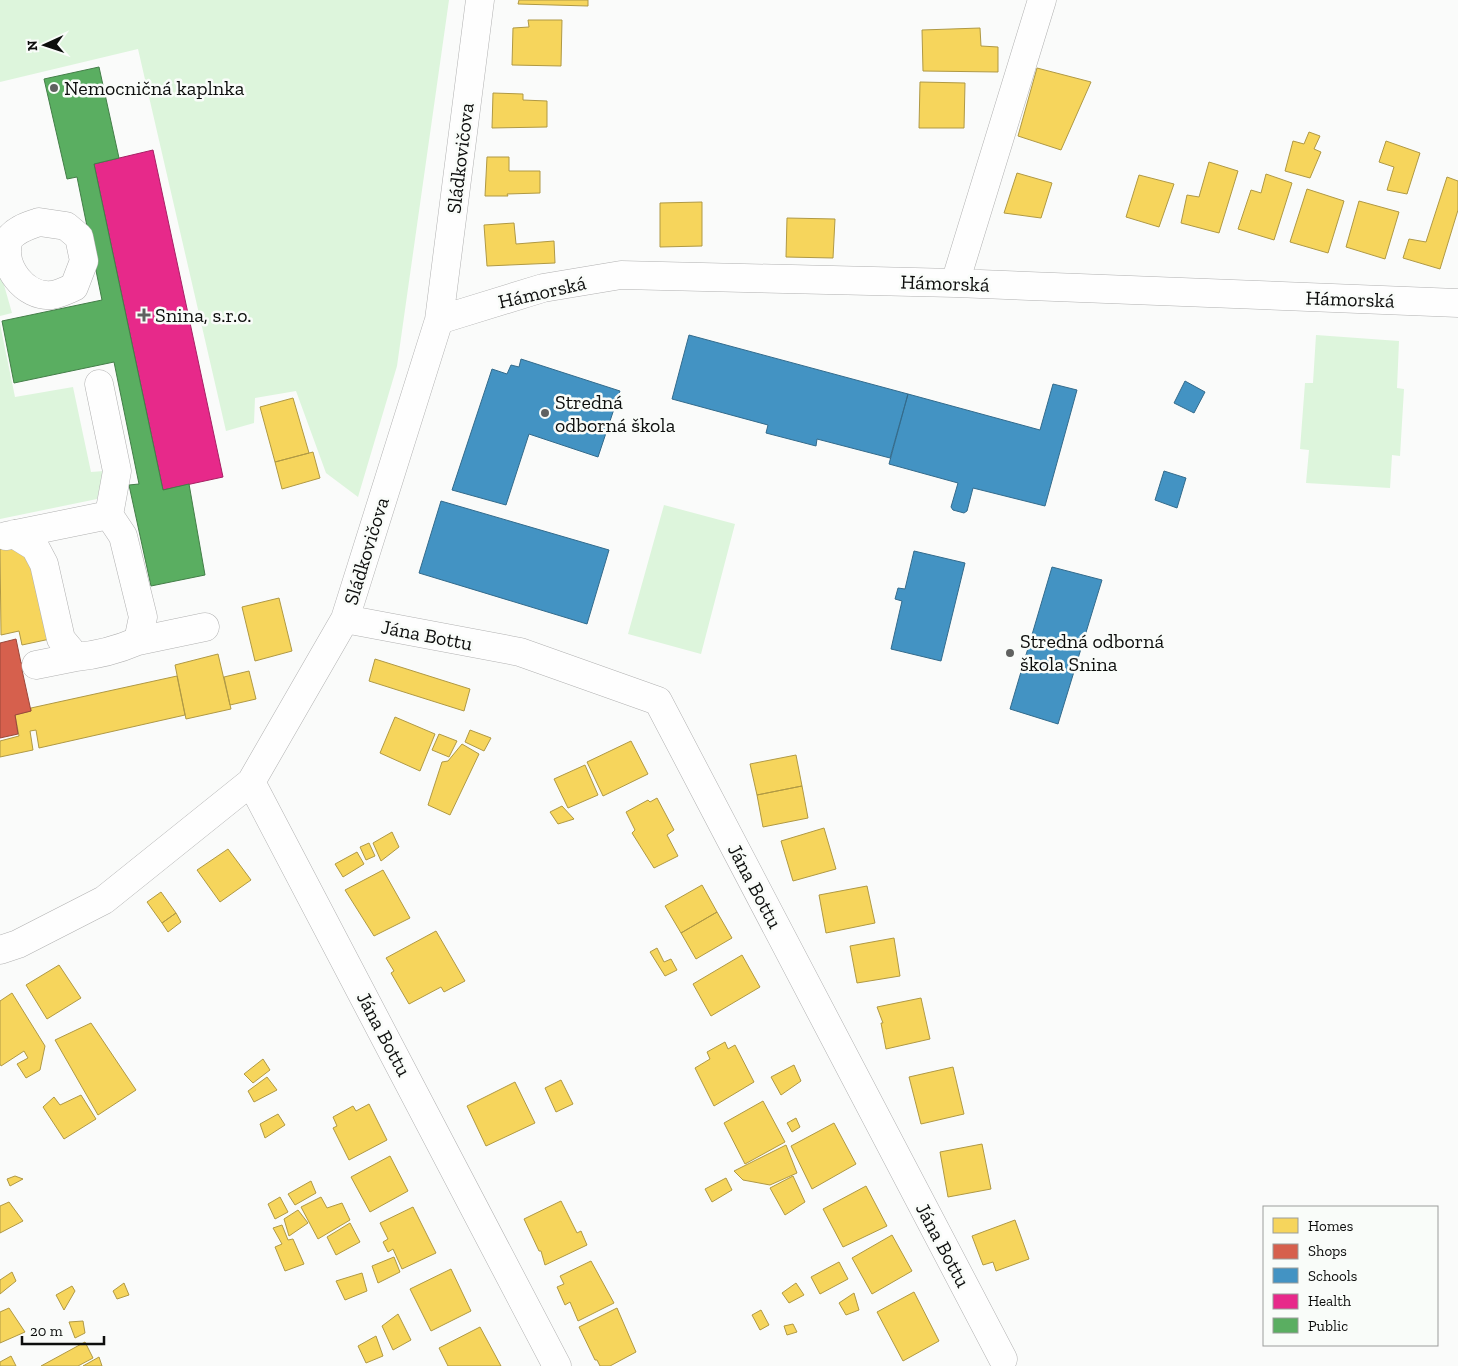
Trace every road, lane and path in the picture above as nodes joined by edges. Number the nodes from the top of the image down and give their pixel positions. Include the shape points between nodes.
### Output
1 (480, 0) edge
2 (1042, 0) edge
3 (955, 283) junction
4 (1458, 303) edge
5 (438, 320) junction
6 (99, 384) dead end
7 (109, 515) junction
8 (7, 536) edge
9 (345, 619) junction
10 (205, 627) dead end
11 (138, 641) junction
12 (76, 657) junction
13 (36, 665) dead end
14 (252, 782) junction
15 (0, 950) edge
16 (1003, 1359) dead end
17 (557, 1366) edge

1 - 5 street, Sládkovičova
2 - 3 street
3 - 4 street, Hámorská
3 - 5 street, Hámorská via 621,276 543,288
5 - 9 street, Sládkovičova
6 - 7 street via 117,471
7 - 8 street
7 - 11 street via 123,536 143,617
8 - 12 street via 35,547 44,564 61,639
9 - 14 street, Sládkovičova
9 - 16 street, Jána Bottu via 520,652 658,701
10 - 11 street
11 - 12 street via 98,655
12 - 13 street
14 - 15 street, Sládkovičova via 104,900
14 - 17 street, Jána Bottu

